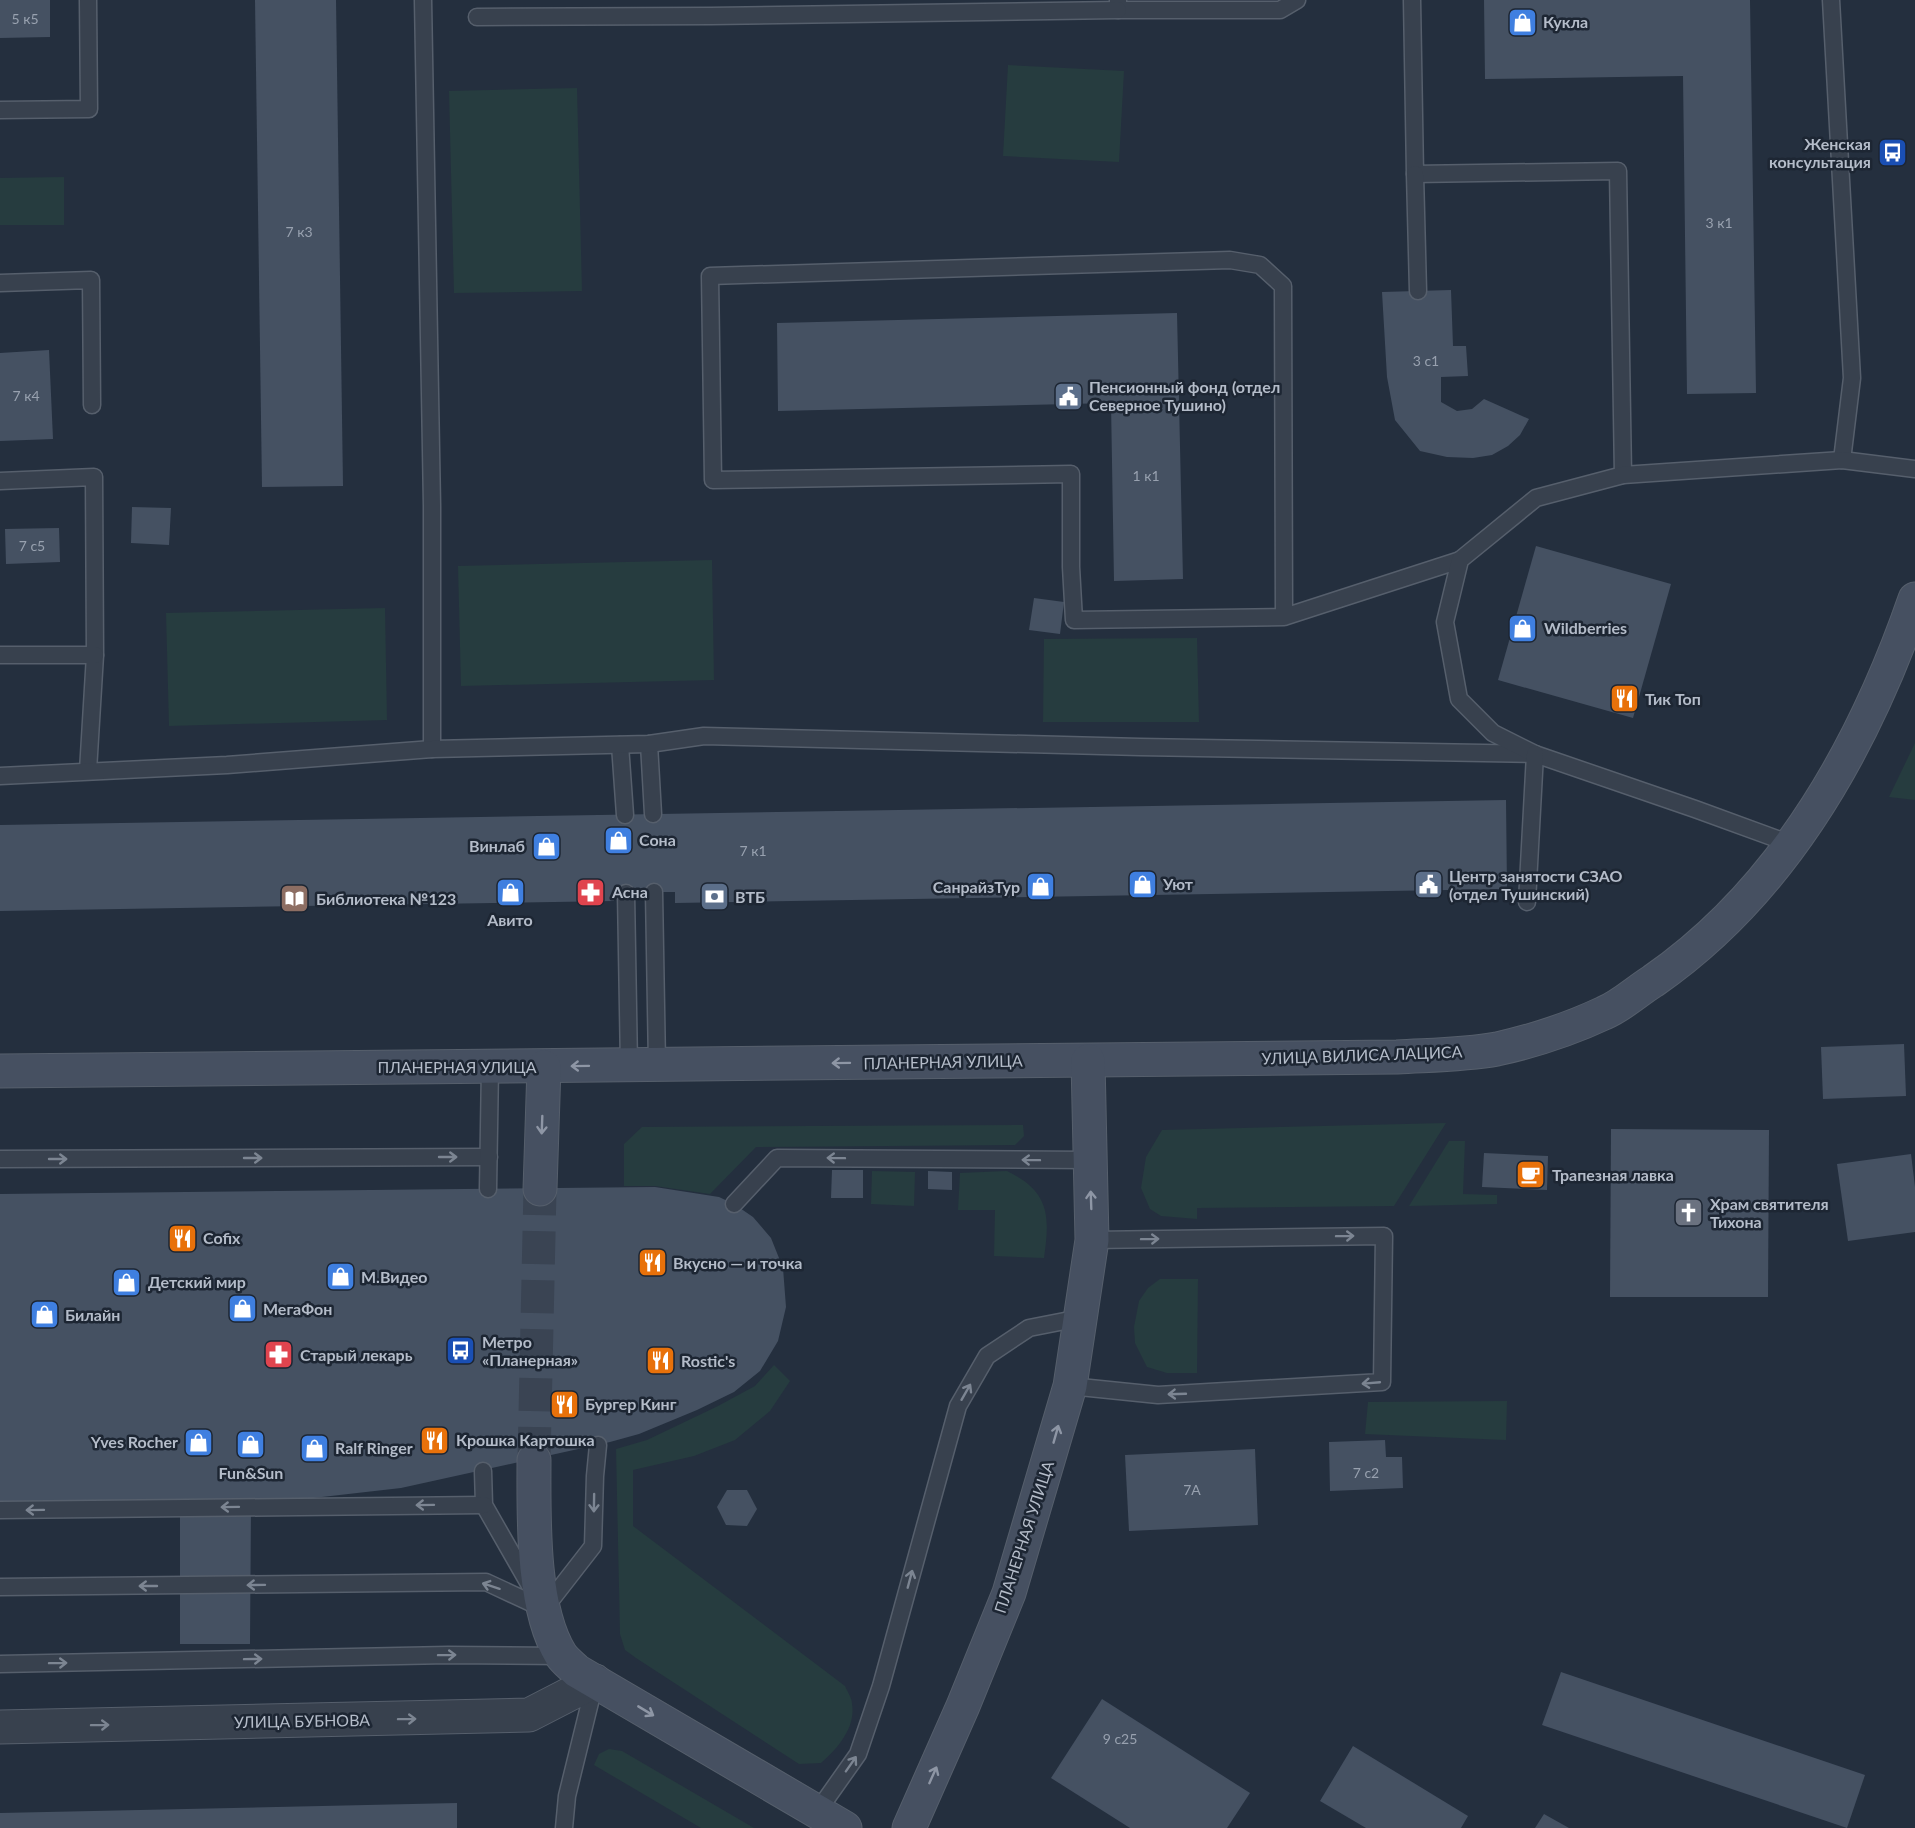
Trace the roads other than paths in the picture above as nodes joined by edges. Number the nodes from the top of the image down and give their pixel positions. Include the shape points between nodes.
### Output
1 (88, 0) edge
2 (423, 0) edge
3 (1297, 0) edge
4 (1412, 0) edge
5 (1832, 0) edge
6 (1118, 5) edge
7 (477, 17) dead end
8 (0, 110) edge
9 (1415, 174) junction
10 (0, 283) edge
11 (1418, 291) dead end
12 (92, 405) dead end
13 (1842, 460) junction
14 (1915, 469) edge
15 (1623, 475) junction
16 (0, 482) edge
17 (1460, 560) junction
18 (1915, 599) edge
19 (1284, 617) junction
20 (0, 655) edge
21 (95, 655) junction
22 (649, 744) junction
23 (620, 745) junction
24 (432, 749) junction
25 (1535, 754) junction
26 (88, 771) junction
27 (0, 776) edge
28 (625, 814) dead end
29 (653, 814) dead end
30 (1791, 844) junction
31 (654, 892) dead end
32 (626, 893) dead end
33 (1527, 902) dead end
34 (1088, 1061) junction
35 (643, 1065) junction
36 (490, 1067) junction
37 (544, 1067) junction
38 (0, 1071) edge
39 (489, 1157) junction
40 (0, 1158) edge
41 (1090, 1160) junction
42 (488, 1189) dead end
43 (540, 1189) tunnel mouth
44 (734, 1204) dead end
45 (1092, 1240) junction
46 (1080, 1318) junction
47 (1070, 1386) junction
48 (598, 1445) dead end
49 (534, 1460) tunnel mouth
50 (483, 1471) dead end
51 (484, 1505) junction
52 (0, 1510) edge
53 (0, 1587) edge
54 (544, 1609) junction
55 (562, 1656) junction
56 (0, 1664) edge
57 (595, 1681) junction
58 (0, 1727) edge
59 (817, 1812) junction
60 (564, 1828) edge
61 (845, 1828) edge
62 (909, 1828) edge

1 - 8 lane via 89,110
2 - 24 lane
3 - 6 lane via 1280,10
4 - 9 lane
5 - 13 lane via 1852,378
6 - 7 lane via 711,16
9 - 11 lane
9 - 15 lane via 1618,171
10 - 12 lane via 90,280
13 - 14 lane
13 - 15 lane
15 - 17 lane via 1536,498
16 - 21 lane via 94,477
17 - 19 lane
17 - 25 lane via 1445,621 1459,699 1493,733
18 - 30 main road, УЛИЦА ВИЛИСА ЛАЦИСА via 1862,724 1820,803
19 - 19 lane via 1074,620 1071,474 713,480 710,276 1230,260 1260,265 1283,286
20 - 21 lane
21 - 26 lane
22 - 23 lane
22 - 25 lane via 704,736
22 - 29 lane
23 - 24 lane
23 - 28 lane
24 - 26 lane
25 - 30 lane
25 - 33 lane
26 - 27 lane
30 - 34 main road, УЛИЦА ВИЛИСА ЛАЦИСА via 1717,930 1670,969 1606,1013 1540,1038 1495,1049 1447,1054
31 - 35 lane
32 - 35 lane
34 -> 35 main road, ПЛАНЕРНАЯ УЛИЦА
34 - 41 main road, ПЛАНЕРНАЯ УЛИЦА
35 -> 37 main road, ПЛАНЕРНАЯ УЛИЦА
36 - 37 main road, ПЛАНЕРНАЯ УЛИЦА
36 - 38 main road, ПЛАНЕРНАЯ УЛИЦА
36 - 39 lane
37 -> 43 main road
40 -> 39 lane
39 - 42 lane
41 -> 44 lane via 777,1158
45 -> 41 main road, ПЛАНЕРНАЯ УЛИЦА
45 - 46 main road, ПЛАНЕРНАЯ УЛИЦА
45 -> 47 lane via 1384,1236 1382,1382 1158,1395
46 - 47 main road, ПЛАНЕРНАЯ УЛИЦА
59 -> 46 lane via 858,1754 881,1686 958,1406 987,1356 1029,1328
62 -> 47 main road, ПЛАНЕРНАЯ УЛИЦА via 1009,1593
48 -> 54 lane via 593,1546
49 - 54 main road via 535,1542
50 - 51 lane
51 -> 52 lane
51 - 54 lane
54 -> 53 lane via 486,1582
54 - 55 main road
56 -> 55 lane
55 - 57 main road
58 -> 57 street, УЛИЦА БУБНОВА via 529,1715
57 -> 59 main road
57 - 60 lane via 567,1796
59 - 61 main road

